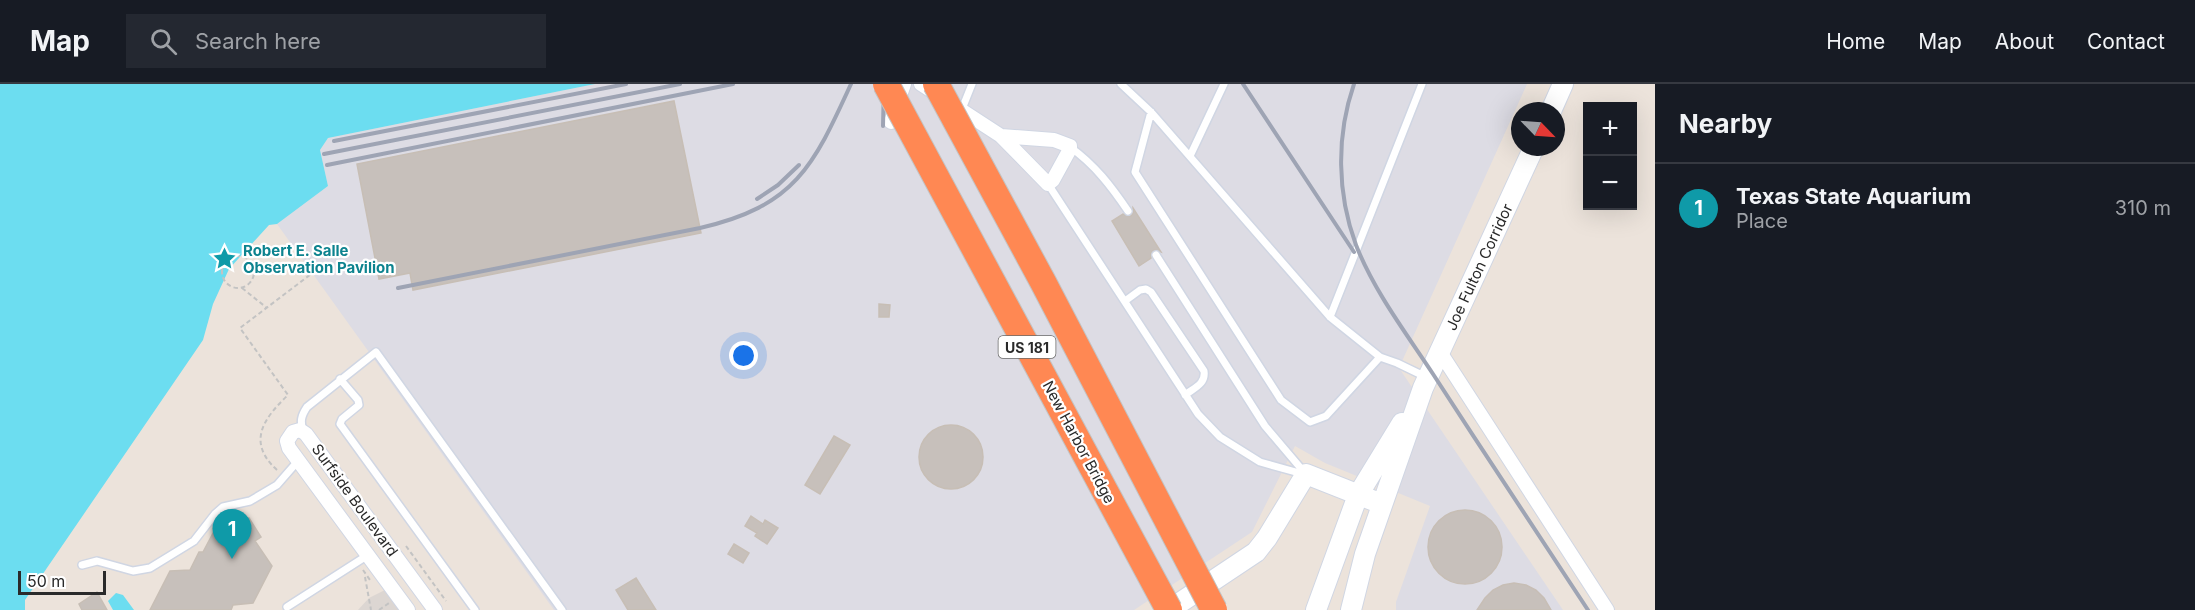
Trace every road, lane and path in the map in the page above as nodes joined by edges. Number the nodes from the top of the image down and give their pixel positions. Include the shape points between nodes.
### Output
1 (886, 84) edge
2 (904, 84) edge
3 (921, 84) edge
4 (936, 84) edge
5 (972, 84) edge
6 (1121, 84) edge
7 (1224, 84) edge
8 (1422, 84) edge
9 (1563, 84) edge
10 (1555, 102) edge
11 (962, 109) junction
12 (1152, 112) junction
13 (891, 122) dead end
14 (1001, 136) junction
15 (1070, 146) junction
16 (1190, 156) junction
17 (1530, 156) edge
18 (1048, 184) junction
19 (1128, 211) dead end
20 (1156, 255) dead end
21 (319, 268) dead end
22 (242, 288) junction
23 (1125, 301) junction
24 (267, 308) junction
25 (1330, 317) junction
26 (1440, 352) junction
27 (1380, 357) junction
28 (340, 380) junction
29 (1426, 383) junction
30 (1185, 394) junction
31 (303, 432) junction
32 (298, 460) junction
33 (277, 470) dead end
34 (1306, 474) junction
35 (1358, 495) junction
36 (1382, 504) junction
37 (406, 546) dead end
38 (368, 555) junction
39 (440, 563) junction
40 (82, 566) dead end
41 (427, 574) junction
42 (365, 576) dead end
43 (421, 578) dead end
44 (446, 600) dead end
45 (384, 606) dead end
46 (287, 607) dead end
47 (371, 610) edge
48 (379, 610) edge
49 (408, 610) edge
50 (435, 610) edge
51 (475, 610) edge
52 (562, 610) edge
53 (1169, 610) edge
54 (1214, 610) edge
55 (1316, 610) edge
56 (1351, 610) edge
57 (1607, 610) edge

1 - 53 highway, New Harbor Bridge / US 181, bridge
2 - 13 street
3 - 11 street
4 - 54 highway, US 181, bridge
5 - 11 lane
6 - 12 lane
7 - 16 lane
8 - 25 lane
9 - 10 main road
11 - 14 street
12 - 16 lane
12 - 27 lane via 1135,172 1281,400 1310,422 1326,416
14 - 15 street via 1054,140
14 - 18 street
15 - 18 street
15 - 19 lane via 1107,180
16 - 25 lane
17 - 26 main road, Joe Fulton Corridor
18 - 23 lane
20 - 34 lane via 1265,426
21 - 24 path
22 - 22 path via 231,287 222,275 231,258 242,257 253,267 253,277
22 - 24 path
23 - 30 lane
23 - 30 lane via 1140,290 1150,292 1204,371 1200,385
24 - 33 path via 240,328 288,395 267,417 261,435 264,455
25 - 27 lane
26 - 29 main road, Joe Fulton Corridor
26 - 57 street
27 - 29 lane via 1397,363
28 - 31 lane via 307,407 302,415
28 - 39 lane via 359,405 340,424
28 - 52 lane via 376,352
29 - 35 main road, Joe Fulton Corridor
29 - 36 main road, Joe Fulton Corridor
30 - 34 lane via 1212,430 1236,448 1260,462
31 - 32 street, Surfside Boulevard via 293,432 287,441
31 - 50 street, Surfside Boulevard
32 - 38 street, Surfside Boulevard
32 - 40 lane via 277,485 250,501 223,507 194,541 150,568 133,571 97,561
34 - 35 main road
34 - 53 main road via 1256,552
35 - 36 main road
35 - 55 main road, Joe Fulton Corridor
36 - 56 main road, Joe Fulton Corridor
37 - 41 path
38 - 46 lane
38 - 49 street, Surfside Boulevard
39 - 41 path
39 - 51 lane
41 - 43 path
41 - 44 path
42 - 47 path
45 - 48 path

